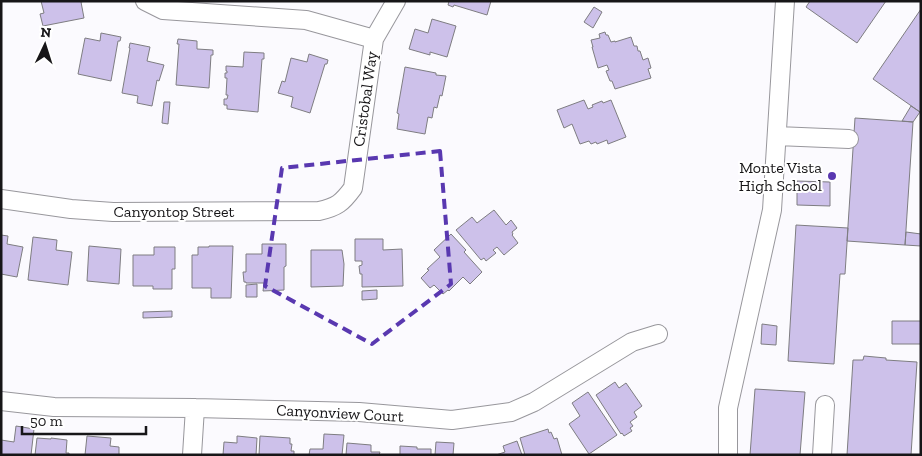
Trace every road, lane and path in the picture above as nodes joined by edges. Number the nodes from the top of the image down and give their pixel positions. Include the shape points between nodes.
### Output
1 (145, 1) edge
2 (396, 1) edge
3 (785, 1) edge
4 (374, 39) junction
5 (777, 136) junction
6 (849, 139) dead end
7 (1, 199) edge
8 (345, 200) joint
9 (658, 334) dead end
10 (1, 401) edge
11 (824, 405) dead end
12 (195, 408) junction
13 (192, 455) edge
14 (728, 455) edge
15 (822, 455) edge

1 - 4 street via 163,10 306,20
2 - 4 street, Cristobal Way
3 - 5 street
4 - 8 street, Cristobal Way via 353,188
5 - 6 street
5 - 14 street via 772,210 728,408
7 - 8 street, Canyontop Street via 113,212 319,211 333,208
9 - 12 street, Canyonview Court via 632,342 534,402 511,412 452,420 359,412
10 - 12 street, Canyonview Court via 54,407
11 - 15 street
12 - 13 street

